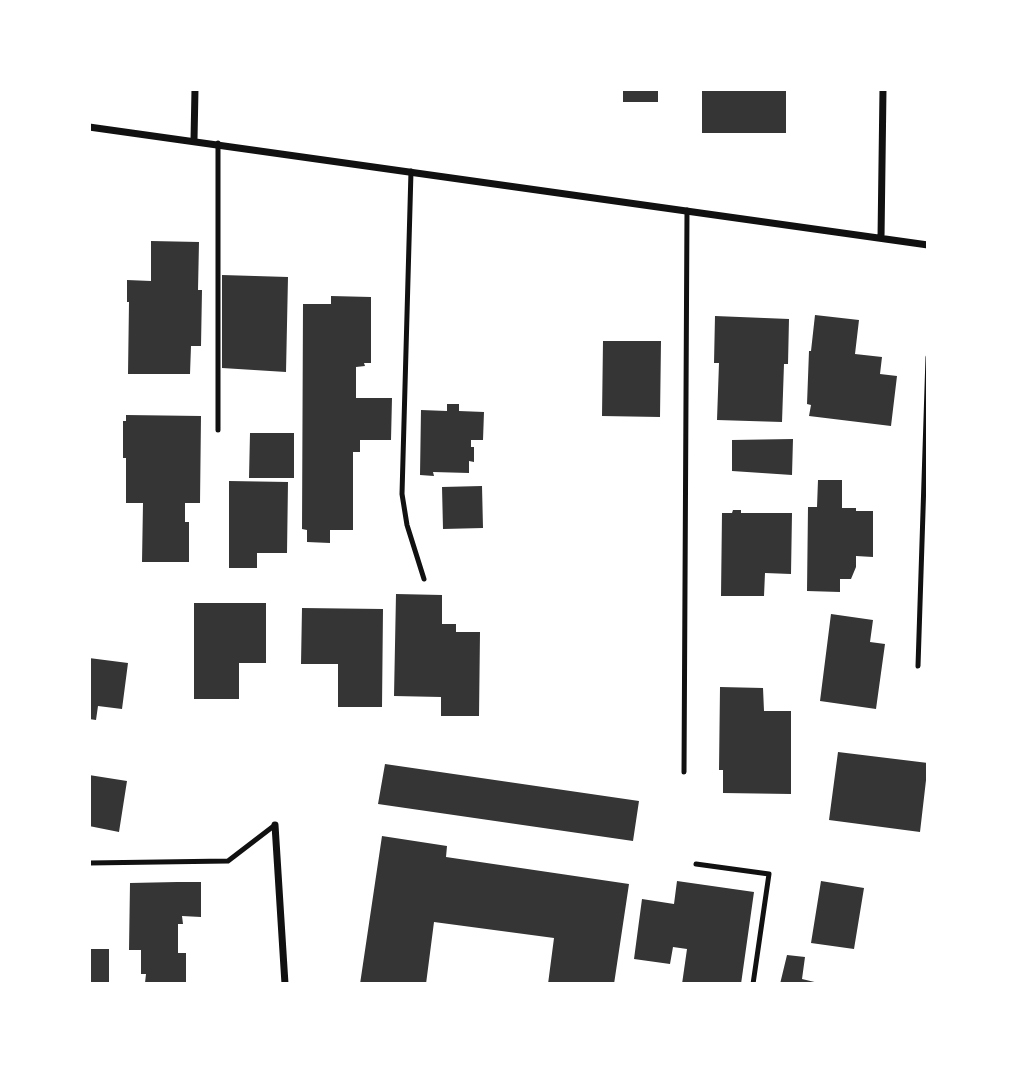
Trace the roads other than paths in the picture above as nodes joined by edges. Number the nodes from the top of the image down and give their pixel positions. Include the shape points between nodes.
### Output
1 (195, 89) edge
2 (883, 89) edge
3 (89, 127) edge
4 (194, 140) junction
5 (218, 143) junction
6 (411, 171) junction
7 (687, 210) junction
8 (881, 238) junction
9 (928, 245) edge
10 (928, 357) edge
11 (218, 430) dead end
12 (424, 579) dead end
13 (918, 666) dead end
14 (684, 772) dead end
15 (275, 825) joint
16 (89, 863) edge
17 (696, 864) dead end
18 (285, 984) edge
19 (753, 984) edge

1 - 4 street
2 - 8 street
3 - 4 street
4 - 5 street
5 - 6 street
5 - 11 lane
6 - 7 street
6 - 12 lane via 402,494
7 - 8 street
7 - 14 lane
8 - 9 street
10 - 13 lane
15 - 16 lane via 228,860
15 - 18 street
17 - 19 lane via 769,874

